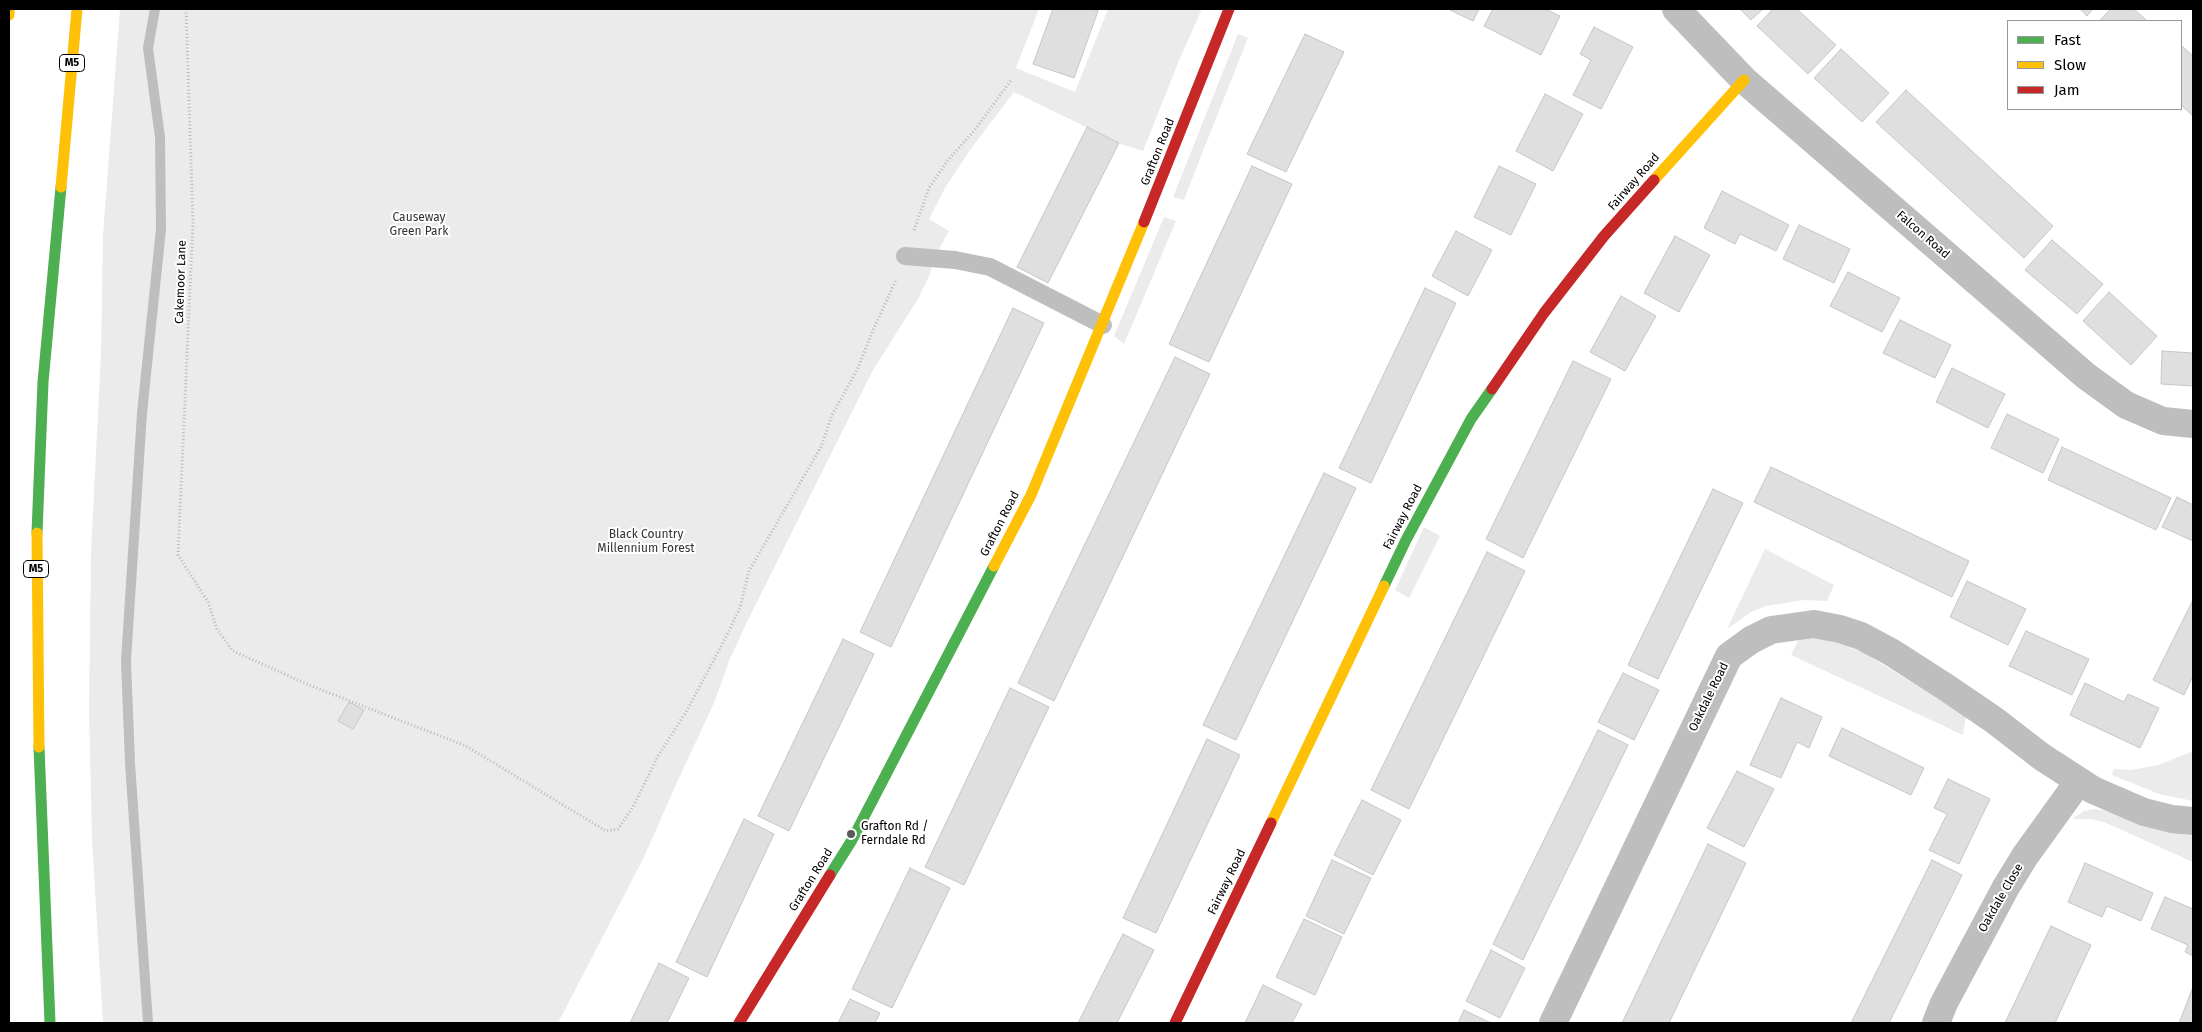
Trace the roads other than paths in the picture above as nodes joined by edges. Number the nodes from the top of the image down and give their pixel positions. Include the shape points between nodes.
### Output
1 (9, 9) edge
2 (77, 9) edge
3 (1676, 9) edge
4 (1225, 10) edge
5 (9, 15) edge
6 (1744, 80) junction
7 (905, 256) road end
8 (1103, 324) junction
9 (2193, 424) edge
10 (2079, 781) junction
11 (2193, 821) edge
12 (50, 1023) edge
13 (739, 1023) edge
14 (1175, 1023) edge
15 (1553, 1023) edge
16 (1936, 1023) edge

1 - 5 main road
2 - 12 main road, M5 via 43,382 36,563 39,779
3 - 6 street, Falcon Road
4 - 8 main road, Grafton Road
6 - 9 street, Falcon Road via 2086,376 2126,405 2163,421
6 - 14 main road, Fairway Road via 1604,236 1544,313 1471,419 1406,540
7 - 8 lane via 956,260 990,267
8 - 13 main road, Grafton Road via 1030,495 928,696 852,840
10 - 11 street, Oakdale Road via 2144,812
10 - 15 street, Oakdale Road via 1947,688 1862,636 1814,624 1771,630 1729,656
10 - 16 street, Oakdale Close via 2006,887

